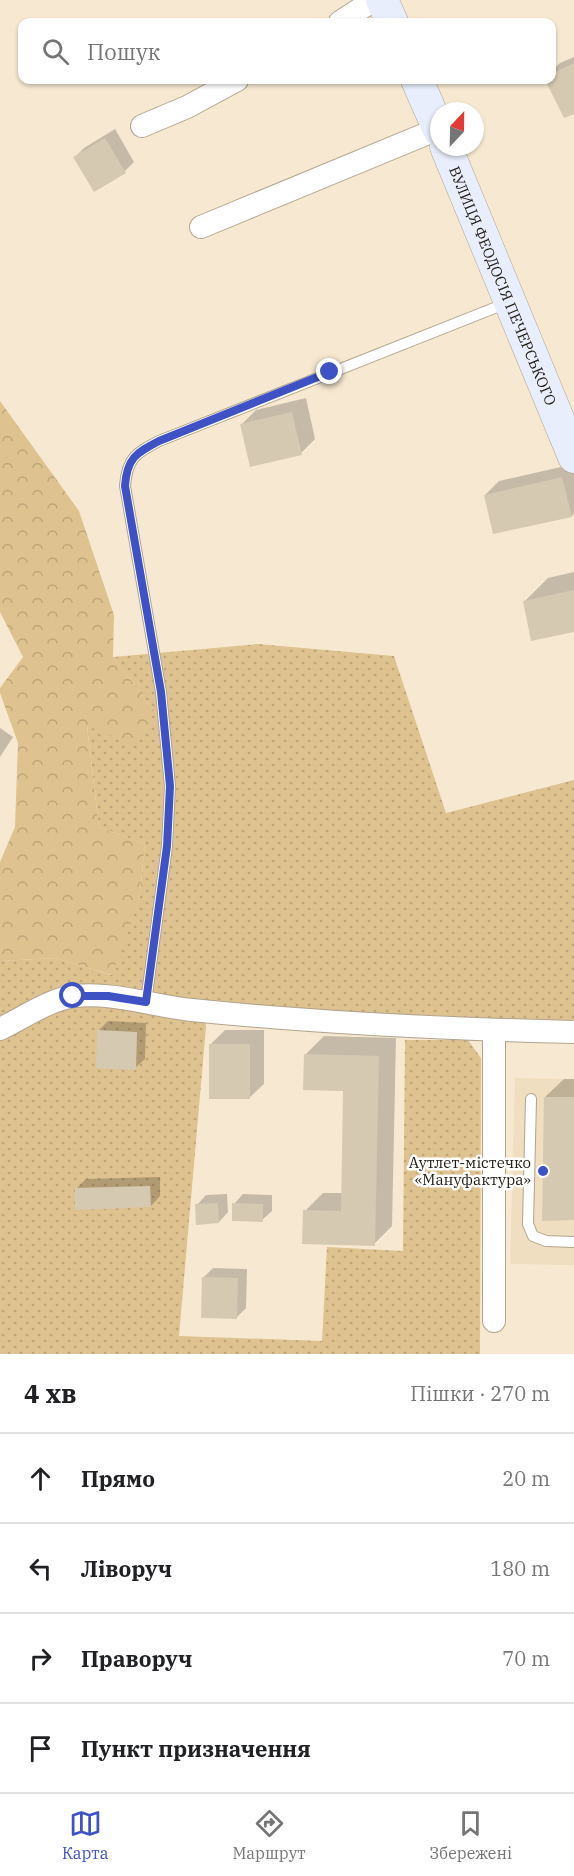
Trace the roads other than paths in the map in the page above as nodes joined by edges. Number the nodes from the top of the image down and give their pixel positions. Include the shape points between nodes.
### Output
1 (374, 0) edge
2 (382, 0) edge
3 (345, 18) edge
4 (390, 18) edge
5 (230, 84) edge
6 (419, 84) edge
7 (430, 110) edge
8 (142, 126) dead end
9 (430, 134) edge
10 (450, 156) edge
11 (201, 227) dead end
12 (510, 302) junction
13 (574, 457) edge
14 (146, 1002) junction
15 (0, 1029) edge
16 (494, 1030) junction
17 (574, 1032) edge
18 (531, 1099) dead end
19 (574, 1242) edge
20 (494, 1321) dead end

1 - 3 street
2 - 4 street
5 - 8 street
6 - 7 street
9 - 11 street
10 - 12 street, ВУЛИЦЯ ФЕОДОСІЯ ПЕЧЕРСЬКОГО
12 - 13 street, ВУЛИЦЯ ФЕОДОСІЯ ПЕЧЕРСЬКОГО
12 - 14 lane via 159,441 130,461 125,486 161,692 170,786
14 - 15 street via 73,996
14 - 16 street via 191,1010
16 - 17 street
16 - 20 street
18 - 19 lane via 528,1224 533,1236 546,1241

